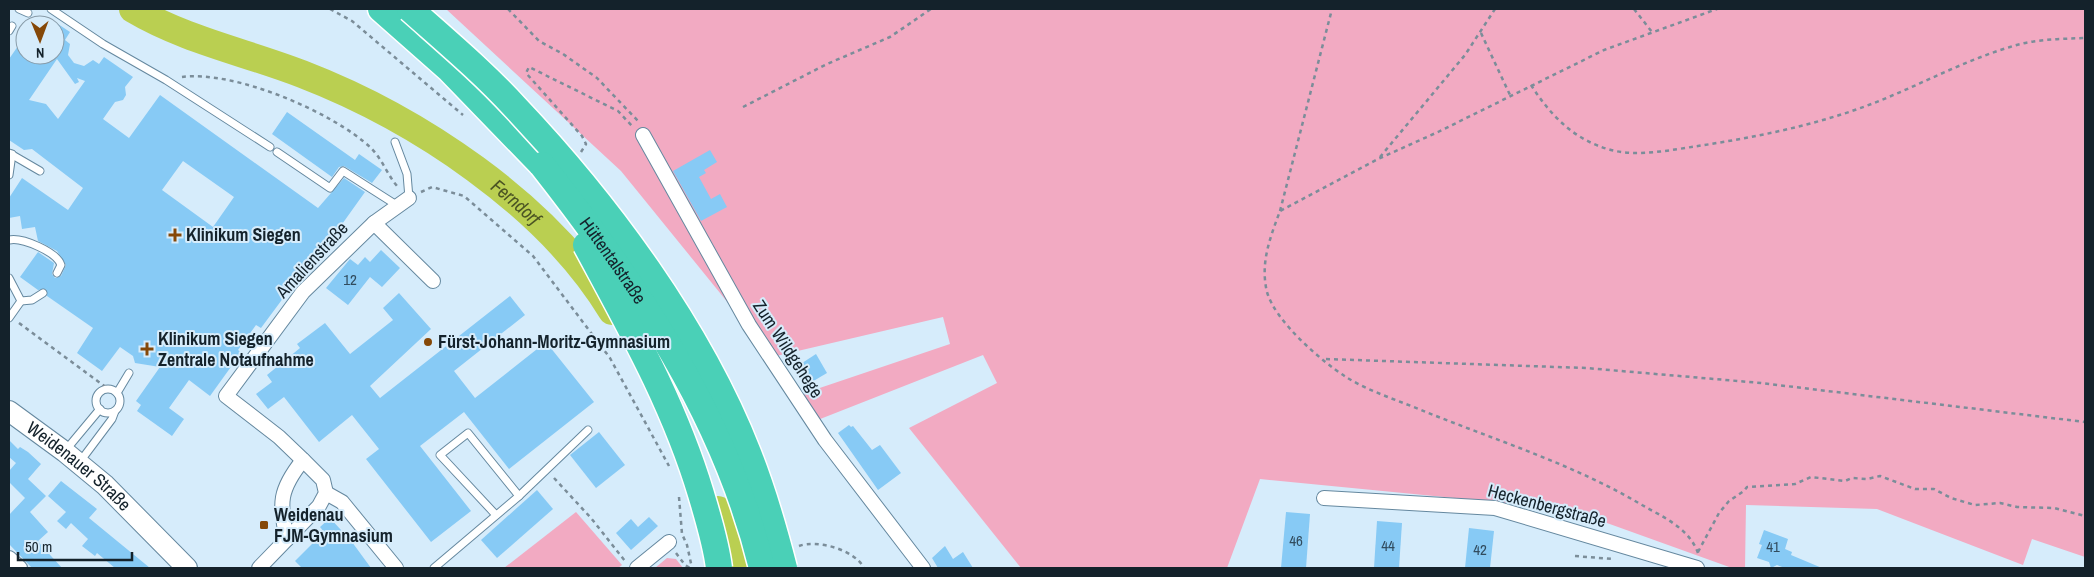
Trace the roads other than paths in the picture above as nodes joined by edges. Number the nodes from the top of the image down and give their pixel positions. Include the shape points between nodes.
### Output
1 (19, 9) edge
2 (51, 9) edge
3 (381, 9) edge
4 (410, 9) edge
5 (28, 13) dead end
6 (643, 135) road end
7 (394, 142) dead end
8 (270, 147) dead end
9 (277, 152) dead end
10 (10, 154) edge
11 (542, 165) junction
12 (40, 170) dead end
13 (9, 174) edge
14 (404, 202) junction
15 (374, 223) junction
16 (9, 240) edge
17 (57, 272) dead end
18 (9, 278) edge
19 (433, 282) dead end
20 (43, 293) dead end
21 (21, 301) junction
22 (9, 317) edge
23 (130, 373) dead end
24 (117, 393) junction
25 (100, 409) junction
26 (9, 411) edge
27 (115, 411) junction
28 (588, 430) dead end
29 (72, 457) junction
30 (303, 460) junction
31 (326, 493) junction
32 (519, 496) junction
33 (1324, 498) dead end
34 (496, 515) junction
35 (287, 539) junction
36 (669, 542) road end
37 (788, 557) edge
38 (9, 558) edge
39 (20, 568) edge
40 (187, 568) edge
41 (259, 568) edge
42 (396, 568) edge
43 (434, 568) edge
44 (637, 568) edge
45 (719, 568) edge
46 (762, 568) edge
47 (923, 568) edge
48 (1697, 568) edge

1 - 5 lane
2 - 8 lane
3 - 11 highway, Hüttentalstraße via 449,69
4 - 37 highway, Hüttentalstraße, bridge via 514,106 557,153 609,216 668,301 747,451
6 - 47 street, Zum Wildgehege via 749,325 825,440
7 - 14 lane via 407,174
9 - 14 lane via 330,188 343,171
10 - 12 lane
10 - 13 lane
11 - 45 highway, bridge via 624,312 663,391 694,472
11 - 46 highway, Hüttentalstraße, bridge via 648,309 680,364 726,458
14 - 15 street, Amalienstraße
15 - 19 street, Amalienstraße
15 - 30 street, Amalienstraße via 303,292 226,396
16 - 17 lane via 16,238 30,242 46,252 60,262
18 - 21 lane
20 - 21 lane via 32,300
21 - 22 lane
23 - 24 lane
24 - 25 lane via 108,389 98,395 96,403
24 - 27 lane via 120,404
25 - 27 lane via 107,413
25 - 29 lane
26 - 29 main road, Weidenauer Straße
27 - 29 lane via 112,419
28 - 32 lane
29 - 40 main road, Weidenauer Straße
30 - 31 street via 323,480
30 - 35 street via 288,479 283,493 281,514
31 - 35 street via 319,506
31 - 42 street via 342,502
32 - 34 lane
32 - 34 lane via 468,433 440,455
33 - 48 street, Heckenbergstraße via 1495,508
34 - 43 lane
35 - 41 street
36 - 44 street
38 - 39 street

